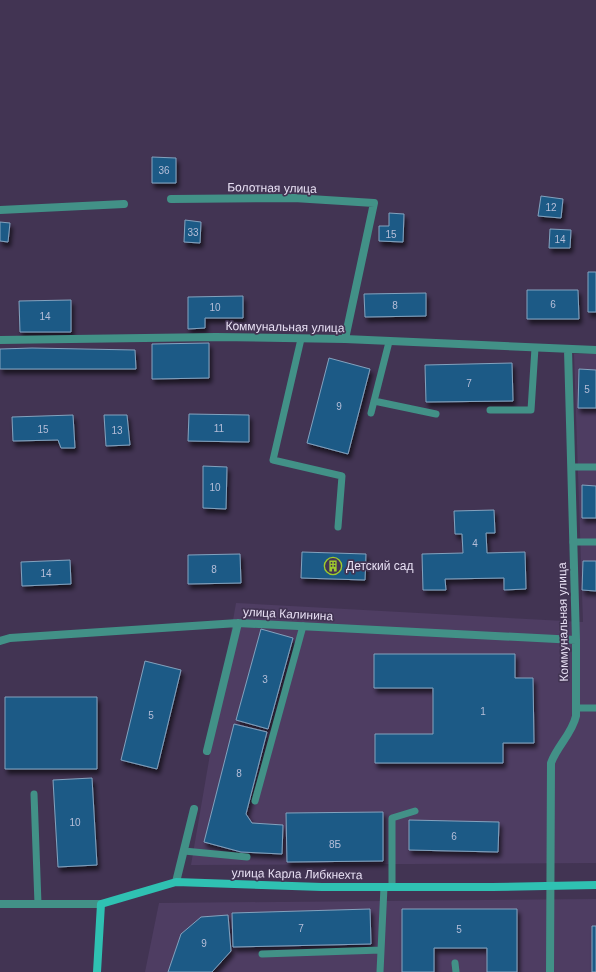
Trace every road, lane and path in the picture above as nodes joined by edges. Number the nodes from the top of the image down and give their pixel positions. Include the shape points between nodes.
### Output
1 (170, 199) dead end
2 (124, 204) dead end
3 (0, 210) edge
4 (301, 339) junction
5 (345, 339) junction
6 (0, 340) edge
7 (389, 342) junction
8 (535, 348) junction
9 (568, 350) junction
10 (596, 350) edge
11 (374, 401) junction
12 (490, 410) dead end
13 (371, 413) dead end
14 (436, 414) dead end
15 (572, 467) junction
16 (596, 467) edge
17 (338, 527) dead end
18 (574, 542) junction
19 (596, 542) edge
20 (238, 623) junction
21 (303, 626) junction
22 (576, 640) junction
23 (0, 641) edge
24 (576, 708) junction
25 (596, 708) edge
26 (207, 750) dead end
27 (34, 794) dead end
28 (255, 801) dead end
29 (194, 809) dead end
30 (415, 811) dead end
31 (184, 851) junction
32 (247, 857) dead end
33 (176, 882) junction
34 (596, 885) edge
35 (550, 886) junction
36 (388, 887) junction
37 (0, 904) edge
38 (38, 904) junction
39 (101, 904) junction
40 (381, 950) junction
41 (262, 954) dead end
42 (455, 963) dead end
43 (98, 972) edge
44 (380, 972) edge
45 (456, 972) edge
46 (550, 972) edge

1 - 5 street, Болотная улица via 294,198 374,203
2 - 3 street
4 - 5 street, Коммунальная улица
4 - 6 street, Коммунальная улица via 209,337
4 - 17 lane via 273,460 342,476
5 - 7 street, Коммунальная улица
7 - 8 street, Коммунальная улица
7 - 11 lane
8 - 9 street, Коммунальная улица
8 - 12 lane via 530,410
9 - 10 street, Коммунальная улица
9 - 15 street, Коммунальная улица
11 - 13 lane
11 - 14 lane
15 - 16 lane
15 - 18 street, Коммунальная улица
18 - 19 lane
18 - 22 street, Коммунальная улица
20 - 21 street, улица Калинина
20 - 23 street, улица Калинина via 10,638
20 - 26 street
21 - 22 street, улица Калинина
21 - 28 lane
22 - 24 street, Коммунальная улица
24 - 25 lane
24 - 35 street, Коммунальная улица via 574,724 551,763
27 - 38 lane
29 - 31 street
30 - 36 lane via 392,818
31 - 32 lane
31 - 33 street
33 - 36 street, улица Карла Либкнехта
33 - 39 street, улица Карла Либкнехта
34 - 35 street, улица Карла Либкнехта
35 - 36 street, улица Карла Либкнехта
35 - 46 street, Коммунальная улица
36 - 40 lane
37 - 38 street, улица Карла Либкнехта
38 - 39 street, улица Карла Либкнехта
39 - 43 street
40 - 41 lane
40 - 44 lane
42 - 45 lane

